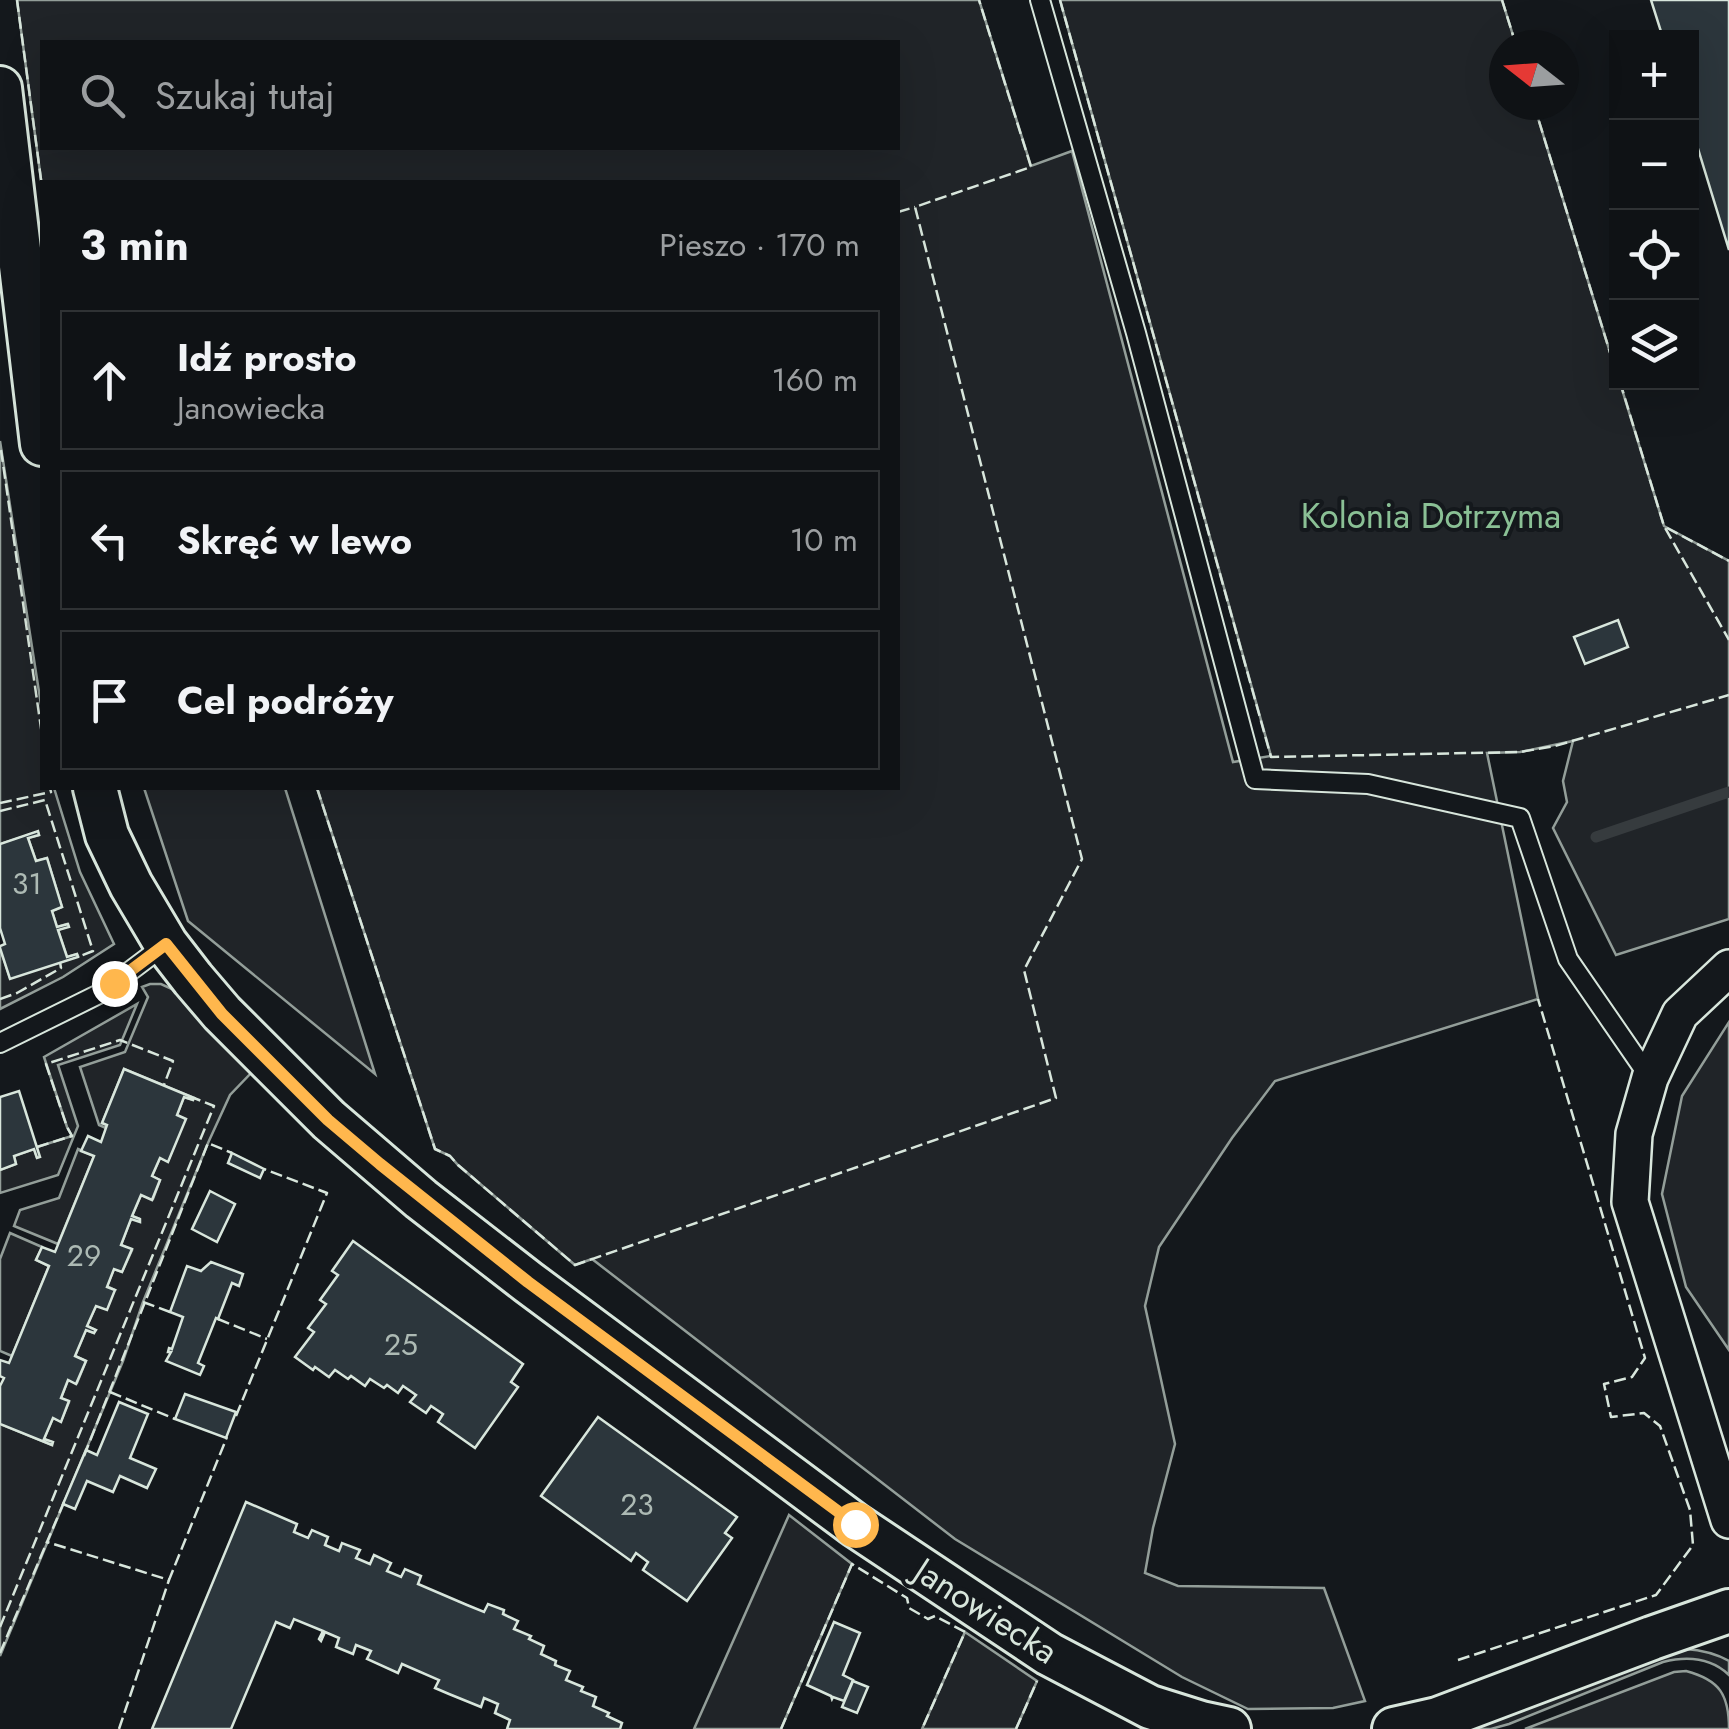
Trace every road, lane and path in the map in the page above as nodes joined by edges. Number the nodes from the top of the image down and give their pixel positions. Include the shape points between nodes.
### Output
1 (1040, 0) edge
2 (0, 88) edge
3 (40, 427) edge
4 (96, 790) edge
5 (166, 944) junction
6 (1729, 968) edge
7 (0, 1043) edge
8 (1650, 1078) junction
9 (1729, 1520) edge
10 (1729, 1612) edge
11 (1146, 1718) edge
12 (1217, 1728) edge
13 (1394, 1729) edge

1 - 8 lane via 1254,779 1368,784 1520,818 1568,959
2 - 3 street
4 - 5 street, Janowiecka via 107,834
5 - 7 lane via 101,993
5 - 11 street, Janowiecka via 222,1014 328,1120 421,1198 864,1530
6 - 8 street via 1680,1014
8 - 9 street via 1634,1134 1630,1202
10 - 13 street via 1438,1719
11 - 12 street, Janowiecka

